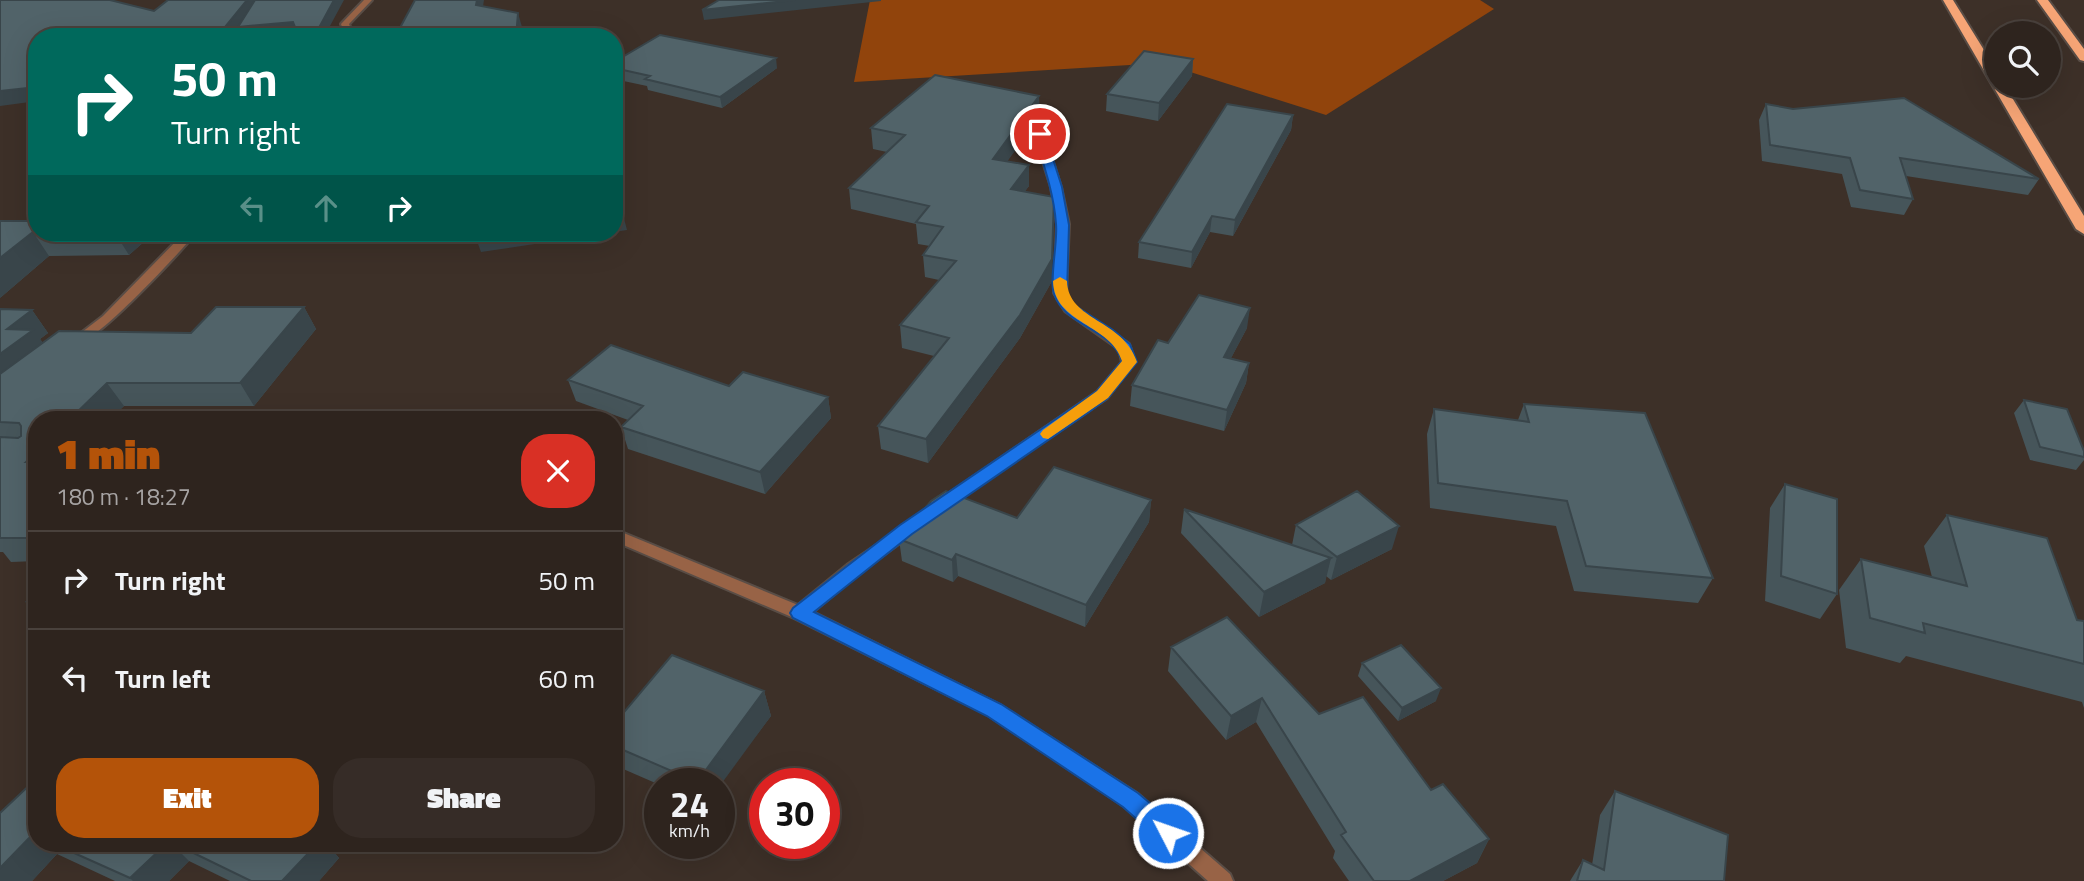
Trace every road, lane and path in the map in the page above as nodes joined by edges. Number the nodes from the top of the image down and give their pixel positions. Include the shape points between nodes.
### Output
1 (368, 0) edge
2 (1948, 0) edge
3 (2042, 0) edge
4 (346, 28) edge
5 (2084, 57) edge
6 (1984, 60) edge
7 (2006, 98) edge
8 (1040, 134) dead end
9 (2084, 229) edge
10 (181, 242) edge
11 (67, 350) edge
12 (623, 539) edge
13 (800, 613) junction
14 (1223, 881) edge

1 - 4 street via 345,24
2 - 6 highway
3 - 5 highway
7 - 9 highway
8 - 13 street via 1063,225 1060,293 1069,308 1125,347 1129,362 1093,402 906,530
10 - 11 street via 107,319
12 - 13 street
13 - 14 street via 994,710 1131,800

